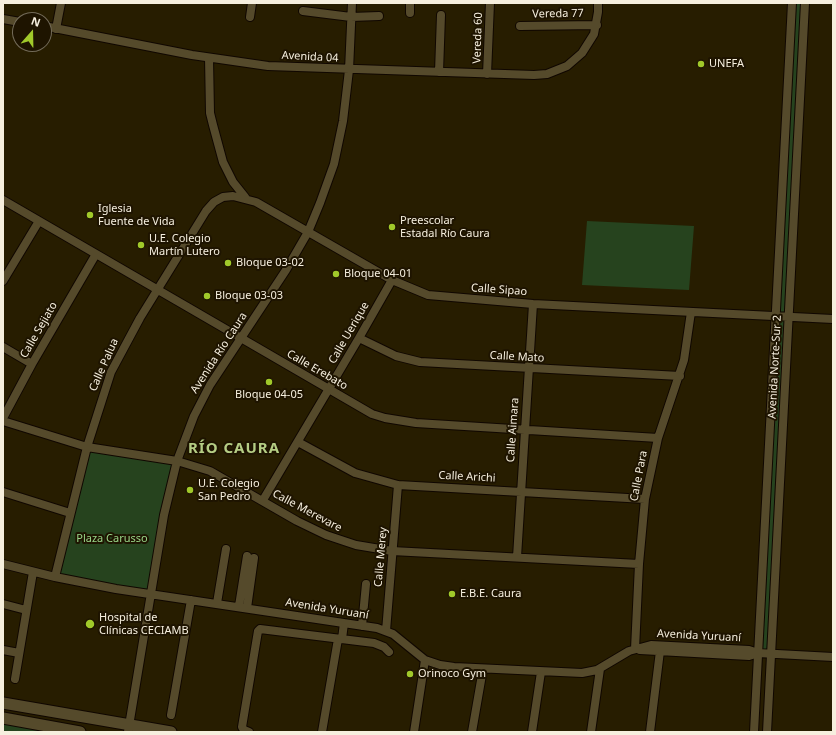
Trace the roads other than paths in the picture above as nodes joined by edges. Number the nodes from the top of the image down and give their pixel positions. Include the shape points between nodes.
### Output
1 (61, 3) edge
2 (252, 3) edge
3 (352, 3) edge
4 (410, 3) edge
5 (490, 3) edge
6 (598, 3) edge
7 (792, 3) edge
8 (805, 3) edge
9 (303, 11) dead end
10 (410, 13) dead end
11 (441, 15) dead end
12 (379, 16) dead end
13 (250, 17) dead end
14 (351, 17) junction
15 (597, 25) junction
16 (520, 26) dead end
17 (52, 28) edge
18 (56, 29) junction
19 (209, 58) junction
20 (349, 70) junction
21 (439, 72) junction
22 (488, 74) junction
23 (234, 196) joint
24 (245, 198) junction
25 (3, 200) edge
26 (39, 221) junction
27 (308, 232) junction
28 (96, 254) junction
29 (392, 280) junction
30 (3, 281) edge
31 (157, 290) junction
32 (533, 304) junction
33 (691, 312) junction
34 (777, 317) junction
35 (788, 317) junction
36 (833, 319) edge
37 (240, 338) junction
38 (359, 338) junction
39 (3, 347) edge
40 (32, 364) junction
41 (528, 368) junction
42 (680, 376) junction
43 (329, 390) junction
44 (3, 419) edge
45 (523, 429) junction
46 (658, 438) junction
47 (298, 442) junction
48 (87, 447) junction
49 (177, 461) junction
50 (398, 485) junction
51 (520, 491) junction
52 (3, 492) edge
53 (645, 499) junction
54 (263, 500) junction
55 (70, 513) junction
56 (226, 549) dead end
57 (392, 551) junction
58 (251, 557) dead end
59 (517, 557) junction
60 (3, 564) edge
61 (639, 564) junction
62 (33, 572) junction
63 (55, 578) junction
64 (366, 584) dead end
65 (151, 594) junction
66 (191, 600) junction
67 (217, 603) junction
68 (3, 604) edge
69 (243, 607) junction
70 (26, 610) junction
71 (344, 623) junction
72 (362, 626) junction
73 (386, 631) junction
74 (340, 639) junction
75 (635, 649) junction
76 (3, 650) edge
77 (660, 651) junction
78 (389, 652) dead end
79 (19, 653) junction
80 (758, 654) junction
81 (771, 654) junction
82 (833, 657) edge
83 (426, 660) junction
84 (483, 668) junction
85 (600, 668) junction
86 (541, 672) junction
87 (15, 679) dead end
88 (3, 703) edge
89 (171, 715) dead end
90 (3, 718) edge
91 (128, 729) edge
92 (80, 732) edge
93 (171, 732) edge
94 (249, 732) edge
95 (322, 732) edge
96 (414, 732) edge
97 (472, 732) edge
98 (532, 732) edge
99 (591, 732) edge
100 (650, 732) edge
101 (754, 732) edge
102 (767, 732) edge

1 - 18 street
2 - 13 street
3 - 14 street, Avenida Río Caura
4 - 10 street
5 - 22 street, Vereda 60
6 - 15 street
7 - 34 street, Avenida Norte-Sur 2
8 - 35 street, Avenida Norte-Sur 2
9 - 14 street
11 - 21 street
12 - 14 street
14 - 20 street, Avenida Río Caura
15 - 16 street, Vereda 77
15 - 22 street, Avenida 04 via 589,45 567,66 547,74
17 - 18 street, Avenida 04
18 - 19 street, Avenida 04
19 - 20 street, Avenida 04 via 268,66
19 - 24 street via 210,113 213,125 223,162
20 - 21 street, Avenida 04
20 - 27 street, Avenida Río Caura via 339,144 328,183
21 - 22 street, Avenida 04
23 - 24 street, Calle Sipao
23 - 31 street, Calle Palua via 223,197 206,211
24 - 27 street, Calle Sipao via 268,208
25 - 26 street, Calle Erebato
26 - 28 street, Calle Erebato
26 - 30 street
27 - 29 street, Calle Sipao
27 - 37 street, Avenida Río Caura
28 - 31 street, Calle Erebato
28 - 40 street, Calle Sejiato
29 - 32 street, Calle Sipao via 428,295
29 - 38 street, Calle Uerique
31 - 37 street, Calle Erebato
31 - 48 street, Calle Palua via 116,361
32 - 33 street, Calle Sipao
32 - 41 street, Calle Aimara
33 - 34 street, Calle Sipao
33 - 42 street, Calle Para via 688,343
34 - 35 street, Calle Sipao
34 - 80 street, Avenida Norte-Sur 2
35 - 36 street, Calle Sipao
35 - 81 street, Avenida Norte-Sur 2
37 - 43 street, Calle Erebato
37 - 49 street, Avenida Río Caura via 200,403
38 - 41 street, Calle Mato via 396,356 420,362
38 - 43 street, Calle Uerique
39 - 40 street
40 - 44 street, Calle Sejiato
41 - 42 street, Calle Mato
41 - 45 street, Calle Aimara
42 - 46 street, Calle Para
43 - 45 street, Calle Erebato via 372,414 400,421
43 - 47 street, Calle Uerique
44 - 48 street, Calle Merevare
45 - 46 street, Calle Erebato
45 - 51 street, Calle Aimara
46 - 53 street, Calle Para
47 - 50 street, Calle Arichi via 355,473
47 - 54 street, Calle Uerique
48 - 49 street, Calle Merevare
48 - 55 street, Calle Palua
49 - 54 street, Calle Merevare via 215,474
49 - 65 street, Avenida Río Caura via 164,515
50 - 51 street, Calle Arichi
50 - 57 street, Calle Merey
51 - 53 street, Calle Arichi
51 - 59 street, Calle Aimara
52 - 55 street
53 - 61 street, Calle Para
54 - 57 street, Calle Merevare via 297,521 342,542
55 - 63 street, Calle Palua
56 - 67 street
57 - 59 street, Calle Merevare
57 - 73 street, Calle Merey
58 - 69 street
59 - 61 street, Calle Merevare
60 - 62 street, Avenida Yuruaní
61 - 75 street, Calle Para
62 - 63 street, Avenida Yuruaní
62 - 70 street
63 - 65 street, Avenida Yuruaní
64 - 72 street
65 - 66 street, Avenida Yuruaní
65 - 91 street, Avenida Río Caura
66 - 67 street, Avenida Yuruaní
66 - 89 street
67 - 69 street, Avenida Yuruaní
68 - 70 street
69 - 71 street, Avenida Yuruaní
70 - 79 street
71 - 72 street, Avenida Yuruaní
71 - 74 street
72 - 73 street, Avenida Yuruaní
73 - 83 street, Avenida Yuruaní
74 - 78 street via 374,643
74 - 94 street via 260,629 258,631 242,727
74 - 95 street
75 - 77 street, Avenida Yuruaní
75 - 80 street, Avenida Yuruaní via 651,645 750,650
75 - 85 street, Avenida Yuruaní
76 - 79 street
77 - 80 street, Avenida Yuruaní via 749,656
77 - 100 street
79 - 87 street
80 - 81 street
80 - 101 street, Avenida Norte-Sur 2
81 - 82 street
81 - 102 street, Avenida Norte-Sur 2
83 - 84 street, Avenida Yuruaní via 440,665
83 - 96 street
84 - 86 street, Avenida Yuruaní
84 - 97 street
85 - 86 street, Avenida Yuruaní via 582,673
85 - 99 street
86 - 98 street
88 - 91 main road
90 - 92 main road
91 - 93 main road

